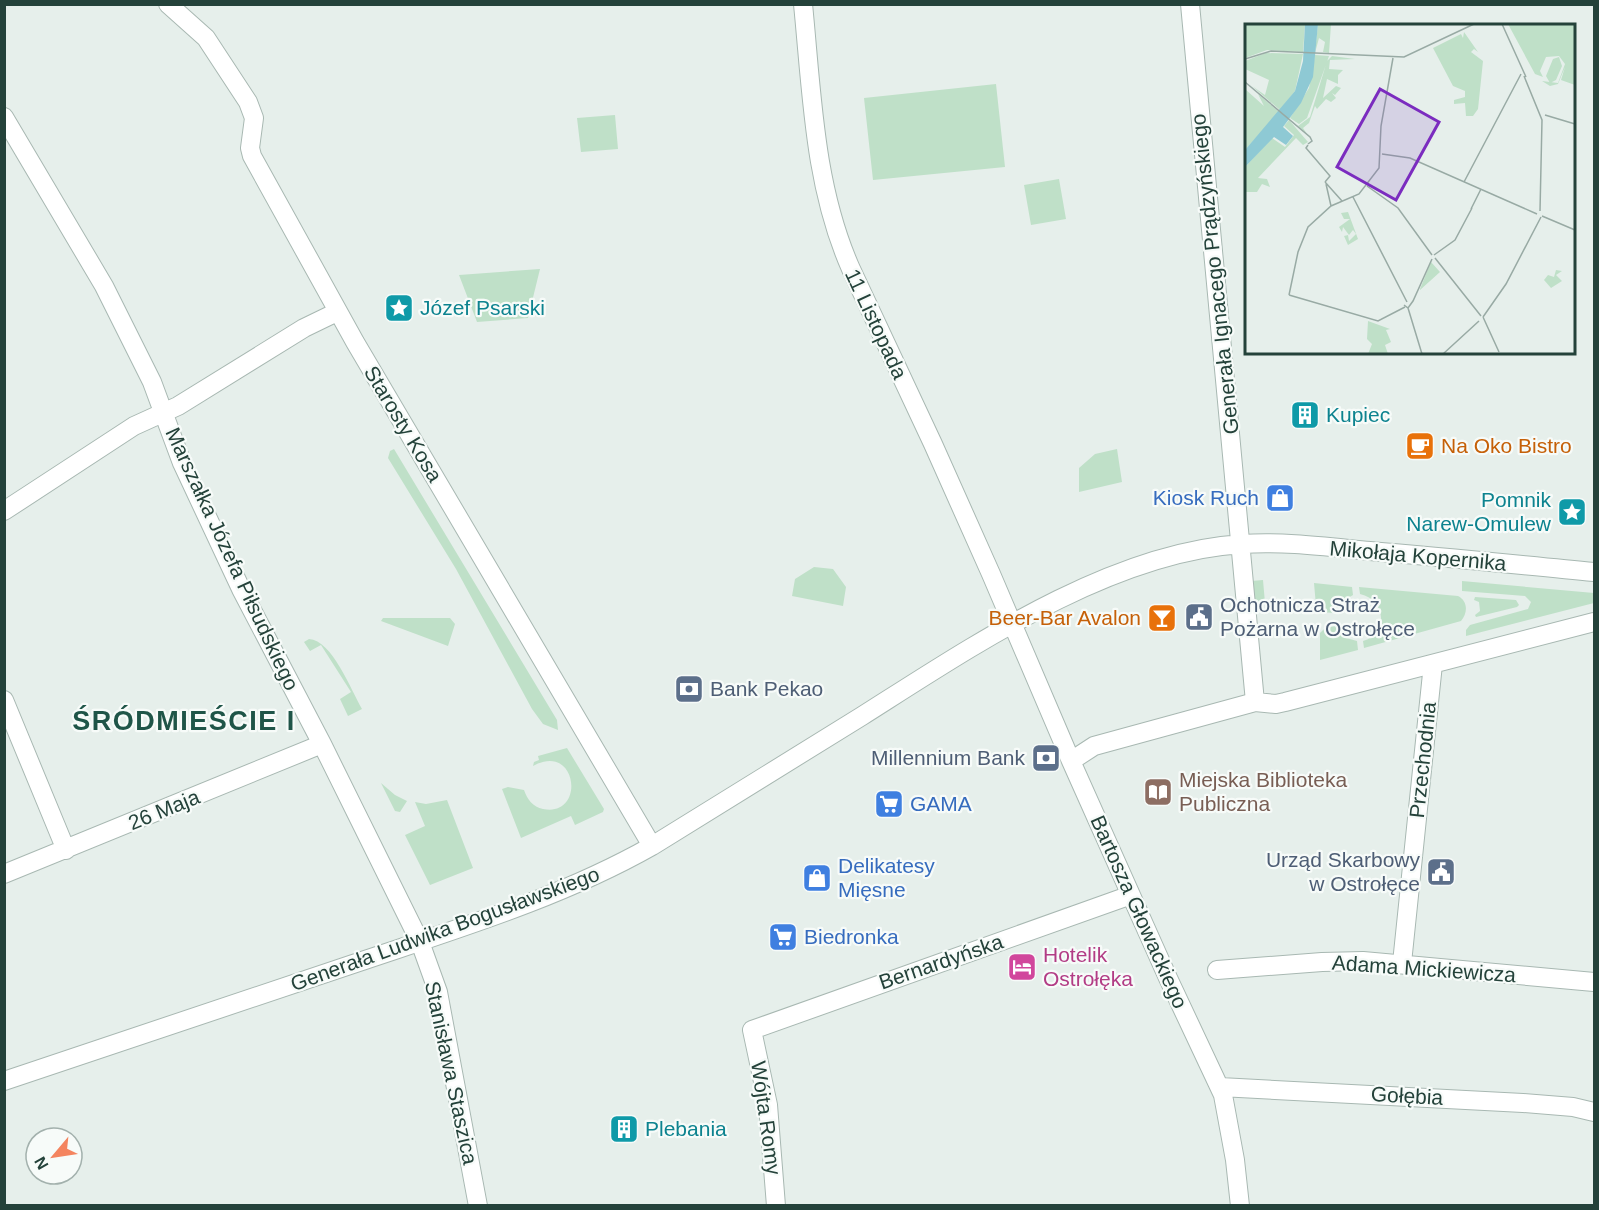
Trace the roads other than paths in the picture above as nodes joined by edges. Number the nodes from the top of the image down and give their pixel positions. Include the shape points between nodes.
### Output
1 (168, 4) edge
2 (803, 4) edge
3 (1190, 4) edge
4 (4, 117) edge
5 (337, 312) junction
6 (163, 413) junction
7 (4, 512) edge
8 (1242, 544) junction
9 (1594, 572) edge
10 (1594, 622) edge
11 (1013, 625) junction
12 (1433, 664) junction
13 (4, 700) edge
14 (1255, 702) junction
15 (322, 744) junction
16 (1071, 761) junction
17 (652, 846) junction
18 (66, 850) junction
19 (4, 874) edge
20 (1131, 895) junction
21 (420, 942) junction
22 (1402, 963) junction
23 (1217, 969) dead end
24 (1594, 981) edge
25 (752, 1030) joint
26 (4, 1081) edge
27 (1220, 1087) junction
28 (1594, 1112) edge
29 (478, 1206) edge
30 (776, 1206) edge
31 (1240, 1206) edge

1 - 5 street, Starosty Kosa via 207,38 248,102 254,117 252,156
2 - 11 street, 11 Listopada via 818,145 827,203 836,231
3 - 8 street, Generała Ignacego Prądzyńskiego
4 - 6 street, Marszałka Józefa Piłsudskiego via 104,286 152,382
5 - 6 street
5 - 17 street, Starosty Kosa
6 - 7 street via 134,426
6 - 15 street, Marszałka Józefa Piłsudskiego via 216,537
8 - 9 street, Mikołaja Kopernika via 1363,550
8 - 11 street, Mikołaja Kopernika via 1145,564 1084,588
8 - 14 street
10 - 12 street
11 - 16 street, Bartosza Głowackiego
11 - 17 street, Generała Ludwika Bogusławskiego
12 - 14 street via 1276,704
12 - 22 street, Przechodnia
13 - 18 street
14 - 16 street via 1094,746
15 - 18 street, 26 Maja
15 - 21 street, Marszałka Józefa Piłsudskiego
16 - 20 street, Bartosza Głowackiego
17 - 21 street, Generała Ludwika Bogusławskiego via 579,884
18 - 19 street, 26 Maja
20 - 25 street, Bernardyńska
20 - 27 street, Bartosza Głowackiego
21 - 26 street, Generała Ludwika Bogusławskiego
21 - 29 street, Stanisława Staszica via 438,992
22 - 23 street, Adama Mickiewicza via 1323,962
22 - 24 street, Adama Mickiewicza
25 - 30 street, Wójta Romy via 768,1105
27 - 28 street, Gołębia via 1522,1103
27 - 31 street, Bartosza Głowackiego

